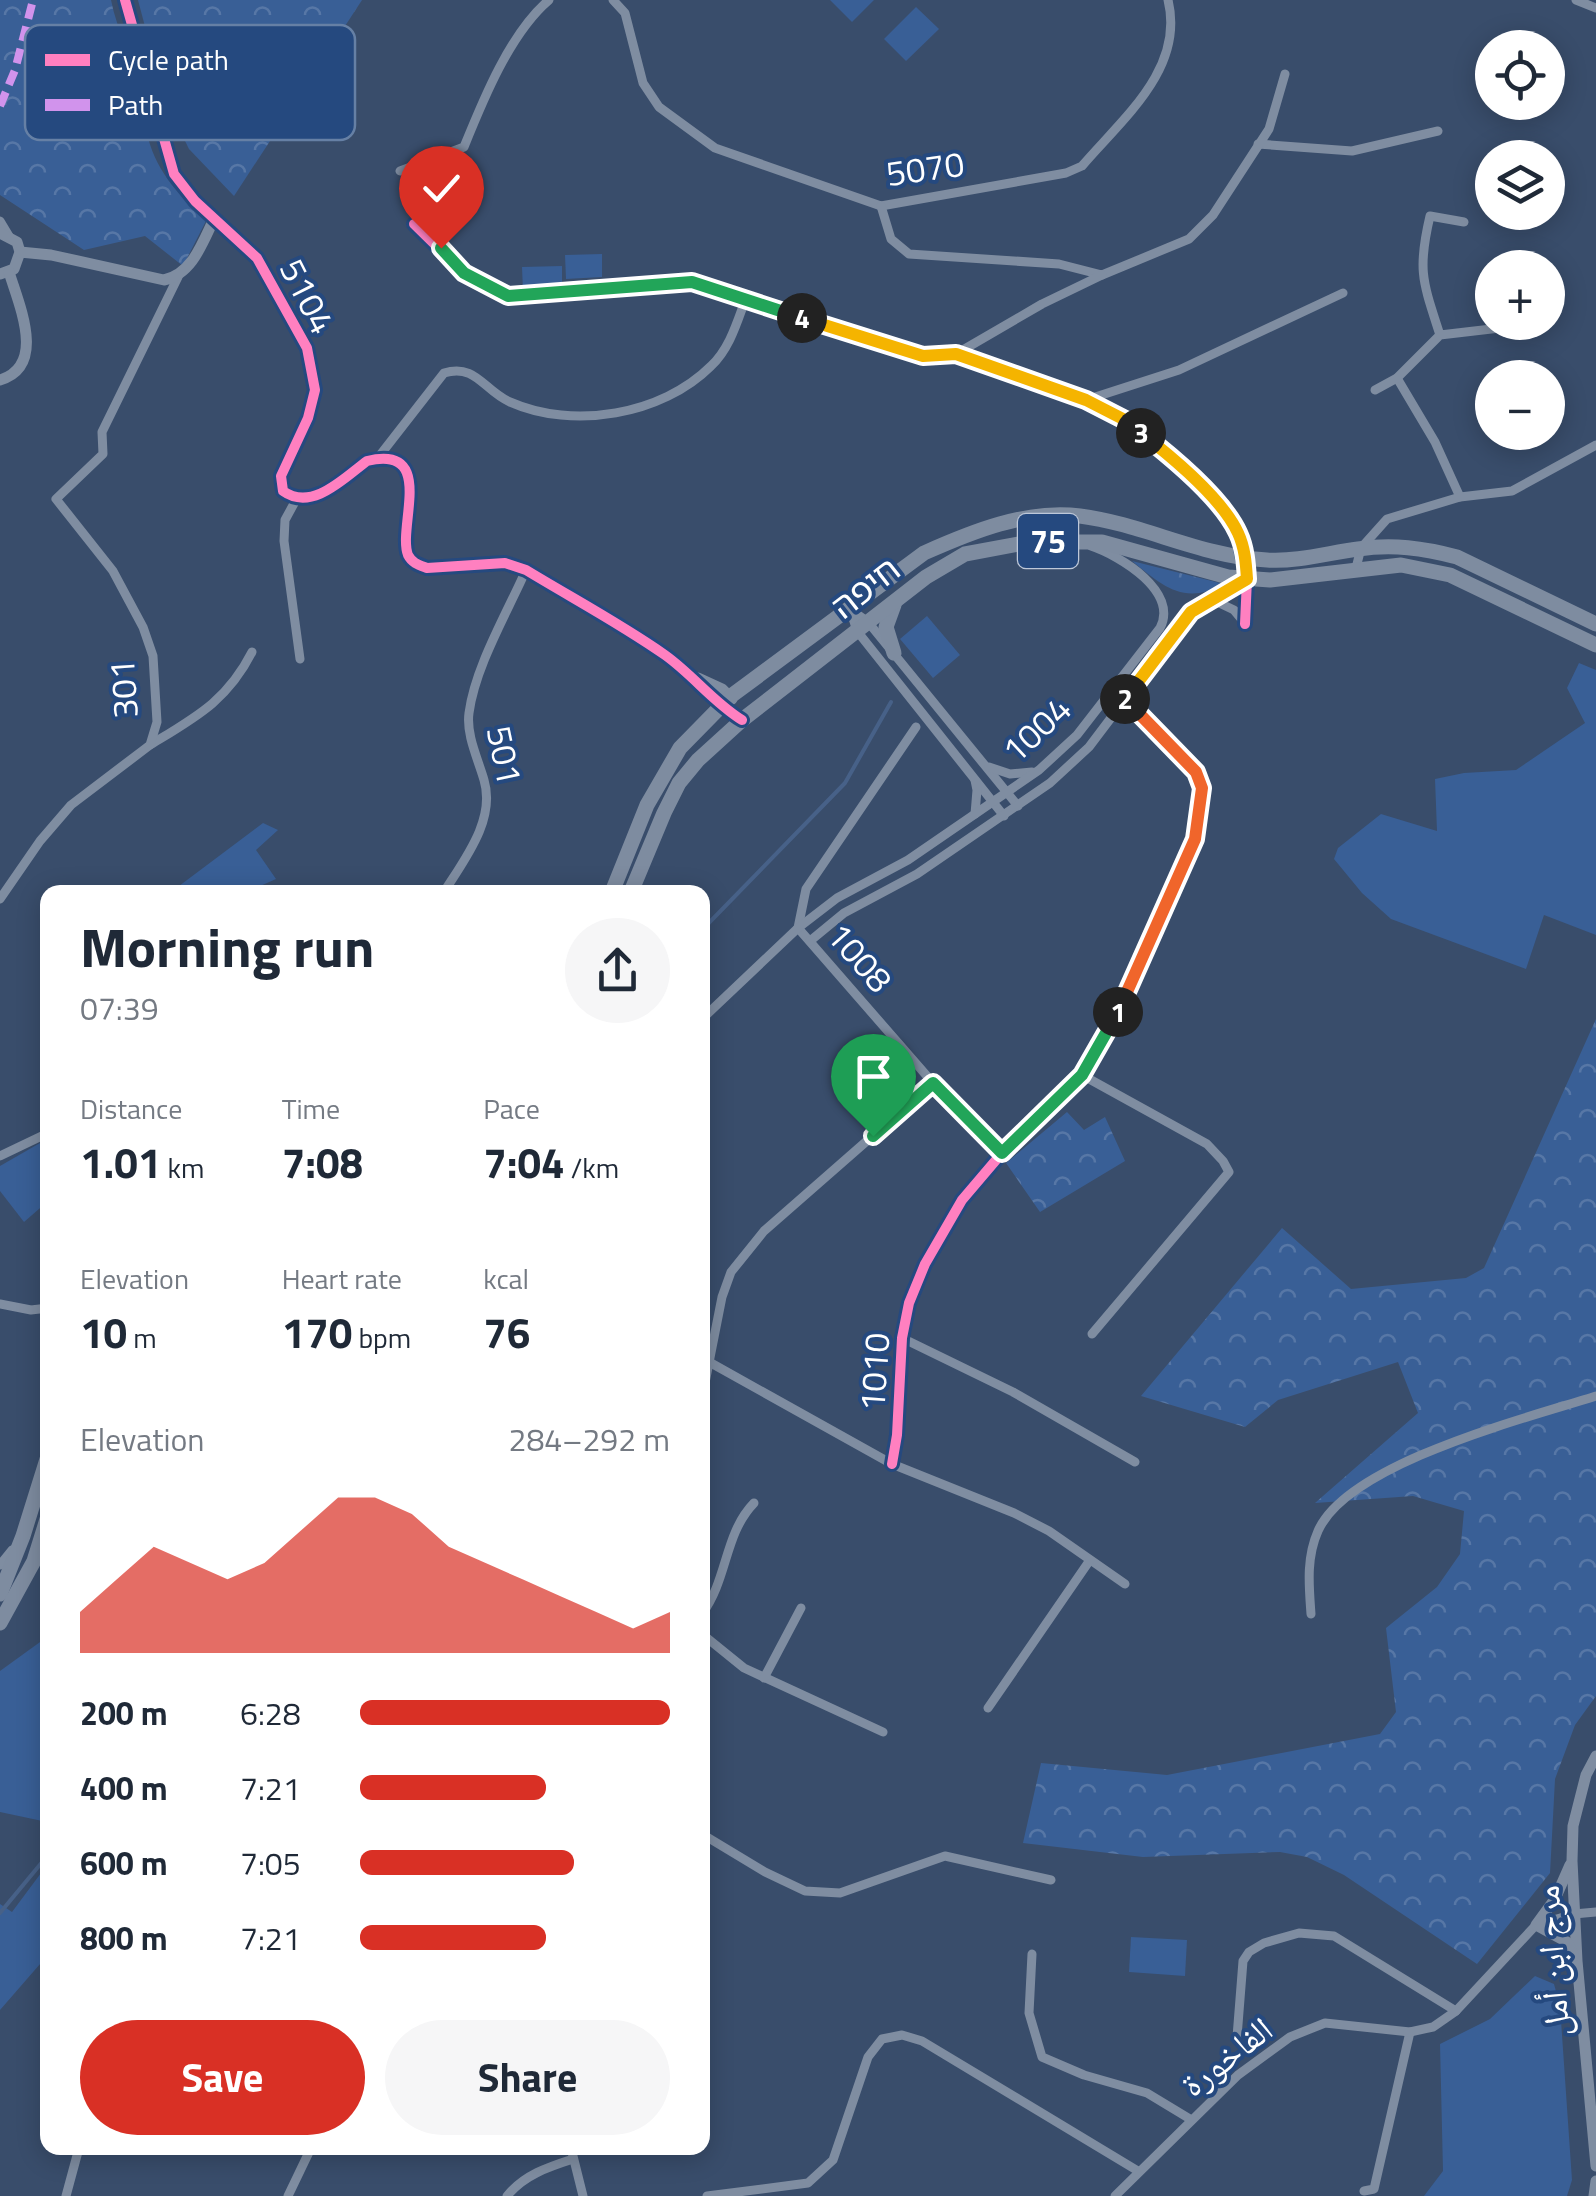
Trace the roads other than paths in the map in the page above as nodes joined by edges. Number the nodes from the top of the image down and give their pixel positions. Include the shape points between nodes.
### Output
1 (126, 0) edge
2 (549, 0) edge
3 (613, 0) edge
4 (1168, 0) edge
5 (1576, 0) edge
6 (1596, 8) edge
7 (133, 25) edge
8 (1285, 74) dead end
9 (1438, 131) dead end
10 (165, 140) edge
11 (1258, 144) junction
12 (400, 172) dead end
13 (882, 206) junction
14 (215, 217) junction
15 (0, 221) edge
16 (1464, 222) dead end
17 (414, 224) dead end
18 (4, 234) edge
19 (20, 252) junction
20 (4, 273) edge
21 (1102, 275) junction
22 (178, 277) junction
23 (1344, 293) dead end
24 (746, 298) junction
25 (1475, 331) edge
26 (1440, 335) junction
27 (956, 354) junction
28 (1398, 378) junction
29 (0, 380) edge
30 (1375, 390) dead end
31 (1086, 400) junction
32 (1596, 445) edge
33 (377, 459) junction
34 (1460, 497) junction
35 (297, 498) junction
36 (1234, 525) junction
37 (1059, 540) junction
38 (1360, 548) junction
39 (1223, 554) junction
40 (1246, 558) junction
41 (1356, 568) junction
42 (526, 570) junction
43 (1247, 579) junction
44 (897, 599) junction
45 (1212, 600) junction
46 (850, 609) junction
47 (1596, 624) edge
48 (862, 626) junction
49 (1596, 645) edge
50 (252, 652) dead end
51 (894, 653) junction
52 (300, 659) dead end
53 (1110, 692) junction
54 (725, 701) junction
55 (1124, 701) junction
56 (742, 720) junction
57 (916, 726) dead end
58 (150, 745) junction
59 (984, 765) junction
60 (1039, 770) junction
61 (974, 778) junction
62 (1007, 792) junction
63 (993, 802) junction
64 (1018, 806) junction
65 (976, 814) junction
66 (1004, 816) junction
67 (448, 885) edge
68 (615, 885) edge
69 (634, 885) edge
70 (0, 899) edge
71 (798, 928) junction
72 (810, 941) junction
73 (710, 1011) edge
74 (1082, 1075) junction
75 (933, 1083) junction
76 (40, 1137) edge
77 (1002, 1153) junction
78 (0, 1156) edge
79 (0, 1304) edge
80 (40, 1309) edge
81 (1092, 1334) dead end
82 (902, 1338) junction
83 (710, 1348) edge
84 (710, 1362) edge
85 (1596, 1396) edge
86 (1135, 1462) dead end
87 (892, 1464) junction
88 (40, 1482) edge
89 (754, 1502) dead end
90 (23, 1536) junction
91 (40, 1542) edge
92 (1090, 1560) junction
93 (0, 1565) edge
94 (0, 1582) edge
95 (1125, 1584) dead end
96 (1, 1593) edge
97 (710, 1599) edge
98 (801, 1608) dead end
99 (1311, 1614) dead end
100 (0, 1623) edge
101 (710, 1640) edge
102 (764, 1678) junction
103 (988, 1708) dead end
104 (883, 1732) dead end
105 (1596, 1756) edge
106 (710, 1839) edge
107 (1572, 1861) junction
108 (1051, 1880) dead end
109 (1596, 1912) edge
110 (1574, 1914) junction
111 (1536, 1925) junction
112 (1032, 1954) dead end
113 (1577, 1961) junction
114 (1456, 2011) junction
115 (1410, 2032) junction
116 (1237, 2037) dead end
117 (1190, 2119) junction
118 (77, 2155) edge
119 (307, 2155) edge
120 (568, 2155) edge
121 (573, 2155) edge
122 (1596, 2166) edge
123 (1138, 2171) junction
124 (1596, 2181) edge
125 (1364, 2191) dead end
126 (66, 2196) edge
127 (288, 2196) edge
128 (508, 2196) edge
129 (583, 2196) edge
130 (708, 2196) edge
131 (1116, 2196) edge
132 (1594, 2196) edge

1 - 7 street, 5104
2 - 12 street via 497,74 464,146
3 - 13 street, 5070 via 625,12 643,84 659,107 715,148
4 - 13 street, 5070 via 1171,43 1163,64 1082,166
5 - 6 street
8 - 11 street via 1278,107
9 - 11 street via 1352,151
10 - 14 street, 5104 via 174,174
11 - 21 street via 1213,216 1189,238
13 - 21 street via 892,239 909,254 1060,264
14 - 22 street
14 - 35 street, 5104 via 258,258 307,348 315,390 280,484
15 - 18 street
16 - 26 street via 1430,216 1422,251 1422,279
17 - 24 street via 464,273 508,296 692,282
18 - 19 street
19 - 20 street via 18,264
19 - 22 street via 149,278
20 - 29 street via 22,316 25,358
21 - 27 street
22 - 58 street, 301 via 102,432 104,454 56,499 113,571 154,656 157,722
23 - 31 street via 1180,370
24 - 27 street via 923,356
24 - 33 street via 713,365 646,407 577,416 535,411 505,400 472,372 456,370 444,373
25 - 26 street
26 - 28 street
27 - 31 street
28 - 30 street
28 - 34 street
31 - 36 street via 1164,451
32 - 34 street via 1512,491
33 - 35 street via 318,496
33 - 42 street via 398,464 410,482 406,538 415,564 505,563
34 - 38 street via 1387,519
35 - 52 street via 285,520 284,541
36 - 39 street
36 - 40 street
37 - 43 highway, חיפה / 75 via 1102,542
37 - 44 highway, חיפה / 75 via 965,554
37 - 53 street, 1004 via 1122,562 1163,602 1163,622
38 - 40 highway, 75 via 1283,560
38 - 41 street
38 - 47 highway, 75 via 1402,546 1457,557
39 - 40 highway, 75
39 - 46 highway, חיפה / 75 via 1081,516 1029,517 924,553
40 - 43 street
41 - 43 highway, 75
41 - 49 highway, 75 via 1401,565 1450,575
42 - 54 street via 662,652
42 - 67 street, 501 via 468,716 488,800
43 - 45 street, 1004
43 - 45 street via 1245,624
44 - 48 highway, חיפה / 75
44 - 51 highway via 886,627
45 - 55 street, 1004 via 1179,625
46 - 48 street
46 - 54 highway, חיפה / 75
48 - 51 street
48 - 56 highway, חיפה / 75
48 - 61 street
50 - 58 street via 217,701
51 - 59 street
53 - 55 street, 1010
53 - 60 street, 1004
54 - 56 street
54 - 68 highway, חיפה / 75 via 664,774
55 - 64 street, 1004 via 1080,756
55 - 74 street, 1010 via 1196,772 1202,788 1195,839 1123,1003
56 - 69 highway, חיפה / 75 via 679,783
57 - 71 street via 806,889
58 - 70 street, 301 via 72,805
59 - 60 street via 1010,774
59 - 62 street
60 - 62 street, 1004
61 - 63 street
61 - 65 street
62 - 63 street, 1004
62 - 64 street
63 - 65 street, 1004
63 - 66 street
64 - 66 street, 1004
65 - 71 street, 1004
66 - 72 street, 1004 via 844,912
71 - 72 street, 1008
71 - 73 street, 1004
72 - 75 street, 1008
74 - 77 street, 1010
74 - 81 street via 1207,1144 1229,1172
75 - 77 street, 1008
75 - 83 street via 753,1244 726,1283
76 - 78 street
77 - 82 street, 1010 via 962,1200 924,1264
79 - 80 street
82 - 86 street
82 - 87 street, 1010
84 - 87 street
85 - 99 street via 1404,1460 1340,1501 1318,1529 1308,1566
87 - 92 street via 1014,1513
88 - 90 highway
89 - 97 street via 734,1531
90 - 93 street
90 - 96 highway
91 - 100 highway
92 - 95 street
92 - 103 street
94 - 96 street
98 - 102 street
101 - 102 street
102 - 104 street
105 - 107 street, مرج ابن أمل via 1572,1826
106 - 108 street via 805,1890 840,1893 945,1856
107 - 110 street, مرج ابن أمل
107 - 111 street
109 - 110 street
110 - 111 street
110 - 113 street, مرج ابن أمل
111 - 113 street via 1568,1942
111 - 114 street, الفاخورة
112 - 117 street via 1029,2012 1042,2057 1147,2093
113 - 122 street, مرج ابن أمل
114 - 115 street, الفاخورة
114 - 116 street via 1334,1936 1300,1933 1264,1943 1243,1961
115 - 117 street, الفاخورة via 1325,2024 1290,2037
115 - 125 street via 1374,2189
117 - 123 street, الفاخورة
118 - 126 street
119 - 127 street
120 - 128 street via 518,2183
121 - 129 street
123 - 130 street via 902,2035 882,2039 868,2056 833,2160 808,2183
123 - 131 street, الفاخورة
124 - 132 street

